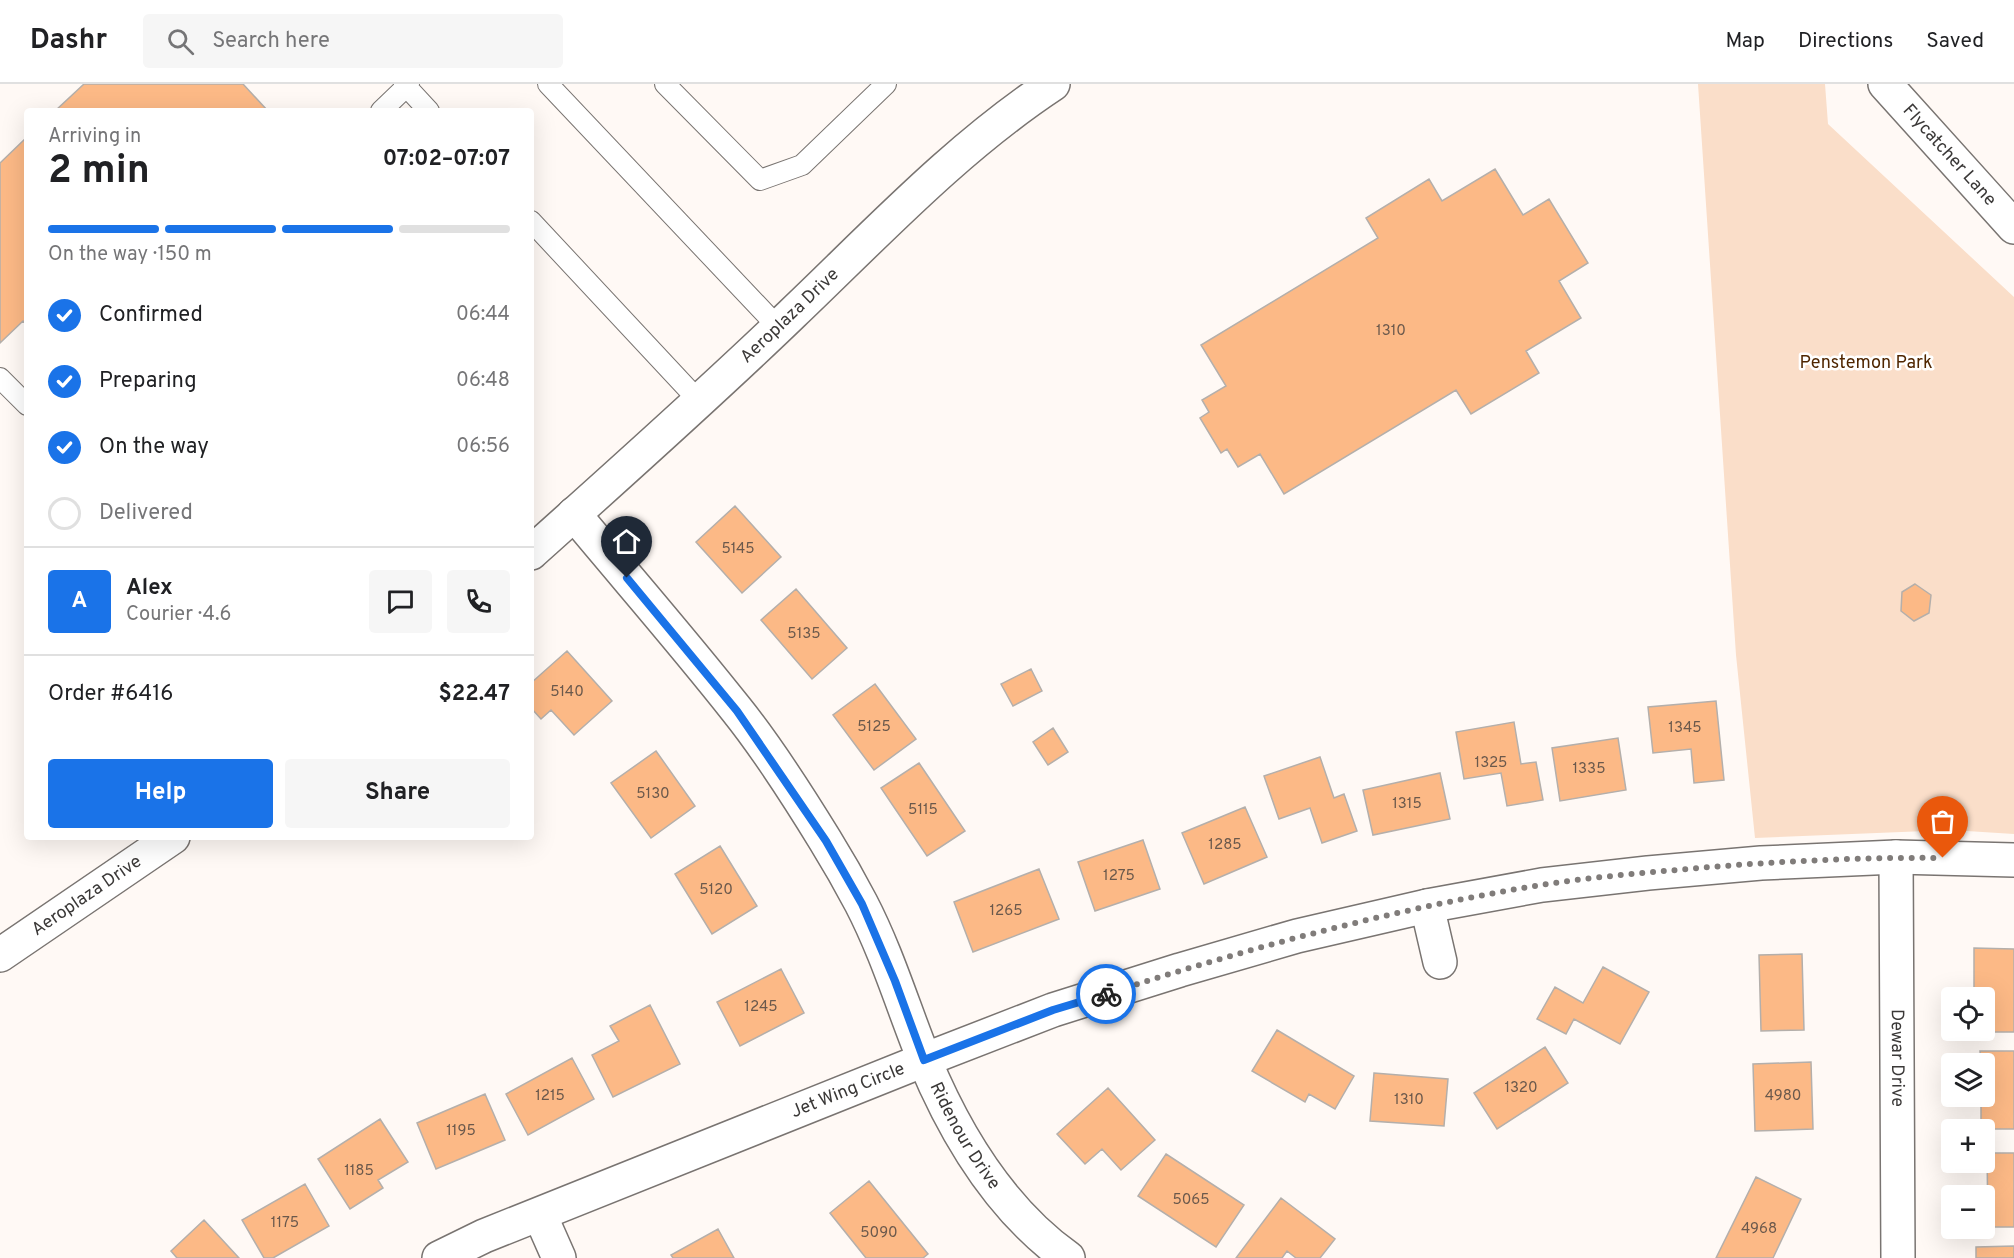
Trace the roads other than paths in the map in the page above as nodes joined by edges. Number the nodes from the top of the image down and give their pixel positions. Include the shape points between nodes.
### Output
1 (548, 84) edge
2 (665, 84) edge
3 (886, 84) edge
4 (1053, 84) edge
5 (1885, 84) edge
6 (406, 85) edge
7 (384, 108) edge
8 (426, 108) edge
9 (534, 224) edge
10 (2014, 227) edge
11 (778, 327) junction
12 (0, 378) edge
13 (699, 401) junction
14 (24, 402) edge
15 (574, 514) junction
16 (534, 550) edge
17 (169, 840) edge
18 (1896, 857) junction
19 (2014, 860) edge
20 (1427, 906) junction
21 (0, 955) edge
22 (1440, 962) dead end
23 (924, 1060) junction
24 (540, 1215) junction
25 (439, 1258) edge
26 (559, 1258) edge
27 (1068, 1258) edge
28 (1898, 1258) edge

1 - 11 lane
2 - 3 lane via 760,180 802,165
4 - 11 street, Aeroplaza Drive via 957,156
5 - 10 street, Flycatcher Lane
6 - 7 lane
6 - 8 lane
9 - 13 lane
11 - 13 street, Aeroplaza Drive
12 - 14 lane
13 - 15 street, Aeroplaza Drive
15 - 16 street, Aeroplaza Drive
15 - 23 street, Ridenour Drive via 737,711 820,831 862,904
17 - 21 street, Aeroplaza Drive
18 - 19 street, Jet Wing Circle
18 - 20 street, Jet Wing Circle via 1648,873 1542,885
18 - 28 street, Dewar Drive
20 - 22 street
20 - 23 street, Jet Wing Circle via 1297,936 1180,970 1053,1010
23 - 24 street, Jet Wing Circle
23 - 27 street, Ridenour Drive via 985,1171 1028,1224
24 - 25 street, Jet Wing Circle
24 - 26 street

